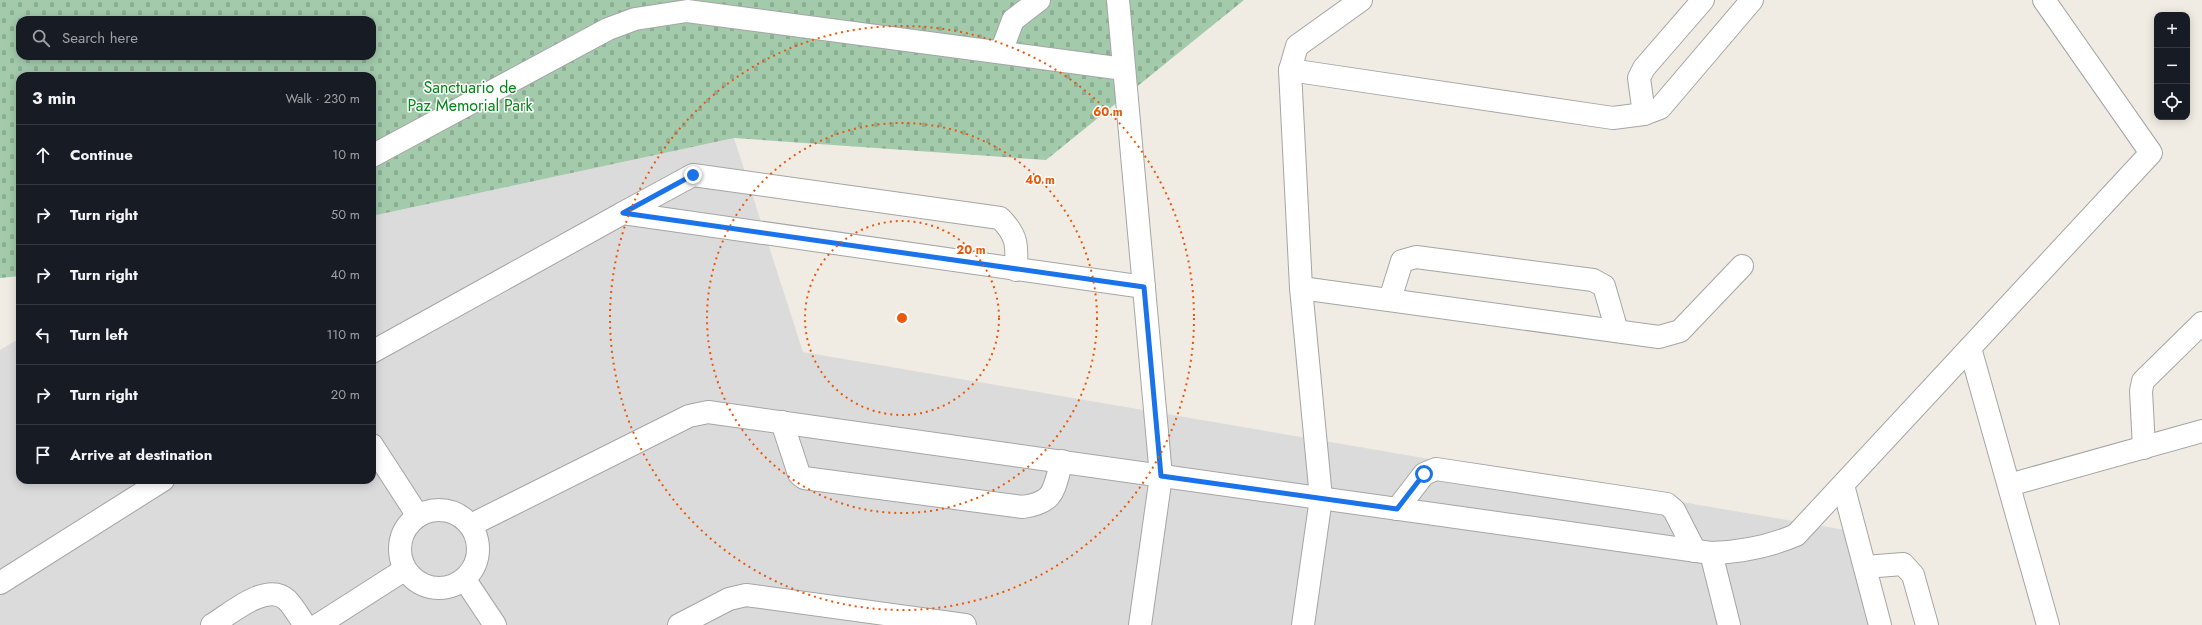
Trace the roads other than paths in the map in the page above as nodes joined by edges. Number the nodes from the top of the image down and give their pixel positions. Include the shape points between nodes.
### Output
1 (1039, 0) edge
2 (1118, 0) edge
3 (1361, 0) edge
4 (1703, 0) edge
5 (1752, 0) edge
6 (2044, 0) edge
7 (1001, 52) junction
8 (1124, 68) junction
9 (1290, 70) junction
10 (1644, 114) junction
11 (376, 154) edge
12 (623, 213) junction
13 (1742, 266) dead end
14 (1016, 270) junction
15 (1144, 287) junction
16 (1301, 288) junction
17 (1390, 299) junction
18 (2202, 323) edge
19 (1618, 331) junction
20 (1970, 348) junction
21 (376, 350) edge
22 (782, 422) junction
23 (2202, 431) edge
24 (2144, 448) junction
25 (376, 451) edge
26 (1062, 461) junction
27 (1161, 476) junction
28 (157, 484) edge
29 (1843, 485) junction
30 (2008, 485) junction
31 (1321, 498) junction
32 (1397, 509) junction
33 (418, 516) junction
34 (471, 525) junction
35 (1703, 552) junction
36 (1864, 567) junction
37 (404, 570) junction
38 (465, 580) junction
39 (0, 583) edge
40 (212, 625) edge
41 (305, 625) edge
42 (318, 625) edge
43 (495, 625) edge
44 (679, 625) edge
45 (965, 625) edge
46 (1140, 625) edge
47 (1303, 625) edge
48 (1729, 625) edge
49 (1880, 625) edge
50 (1927, 625) edge
51 (2048, 625) edge

1 - 7 street via 1013,20
2 - 8 street
3 - 9 street via 1297,46
4 - 10 street via 1644,68 1639,78
5 - 10 street via 1660,108
6 - 20 street via 2151,152
7 - 8 street
7 - 11 street via 686,11 672,13 635,20 608,29
8 - 15 street
9 - 10 street via 1613,118
9 - 16 street
12 - 14 street
12 - 14 street via 693,175 1000,218 1010,227 1017,243
12 - 21 street
13 - 19 street via 1680,331 1660,337
14 - 15 street
15 - 27 street
16 - 17 street
16 - 31 street
17 - 19 street
17 - 19 street via 1402,261 1416,257 1593,280 1604,286
18 - 24 street via 2143,381 2141,391
20 - 29 street
20 - 30 street
22 - 26 street
22 - 26 street via 799,474 804,478 1023,508 1040,505 1051,496
22 - 34 street via 708,412 689,416
23 - 24 street
24 - 30 street
25 - 33 street
26 - 27 street
27 - 31 street
27 - 46 street
28 - 39 street
29 - 35 street via 1796,535 1776,544 1739,552
29 - 36 street
30 - 51 street
31 - 32 street
31 - 47 street
32 - 35 street
32 - 35 street via 1424,474 1436,469 1667,504
33 - 34 street via 438,509 457,514
33 - 37 street via 404,530 399,550
34 - 38 street via 479,542 478,561
35 - 48 street
36 - 49 street
36 - 50 street via 1903,564 1913,575
37 - 38 street via 421,585 436,588 444,589
37 - 42 street
38 - 43 street
40 - 41 street via 258,596 275,594 286,599
44 - 45 street via 730,599 746,595

